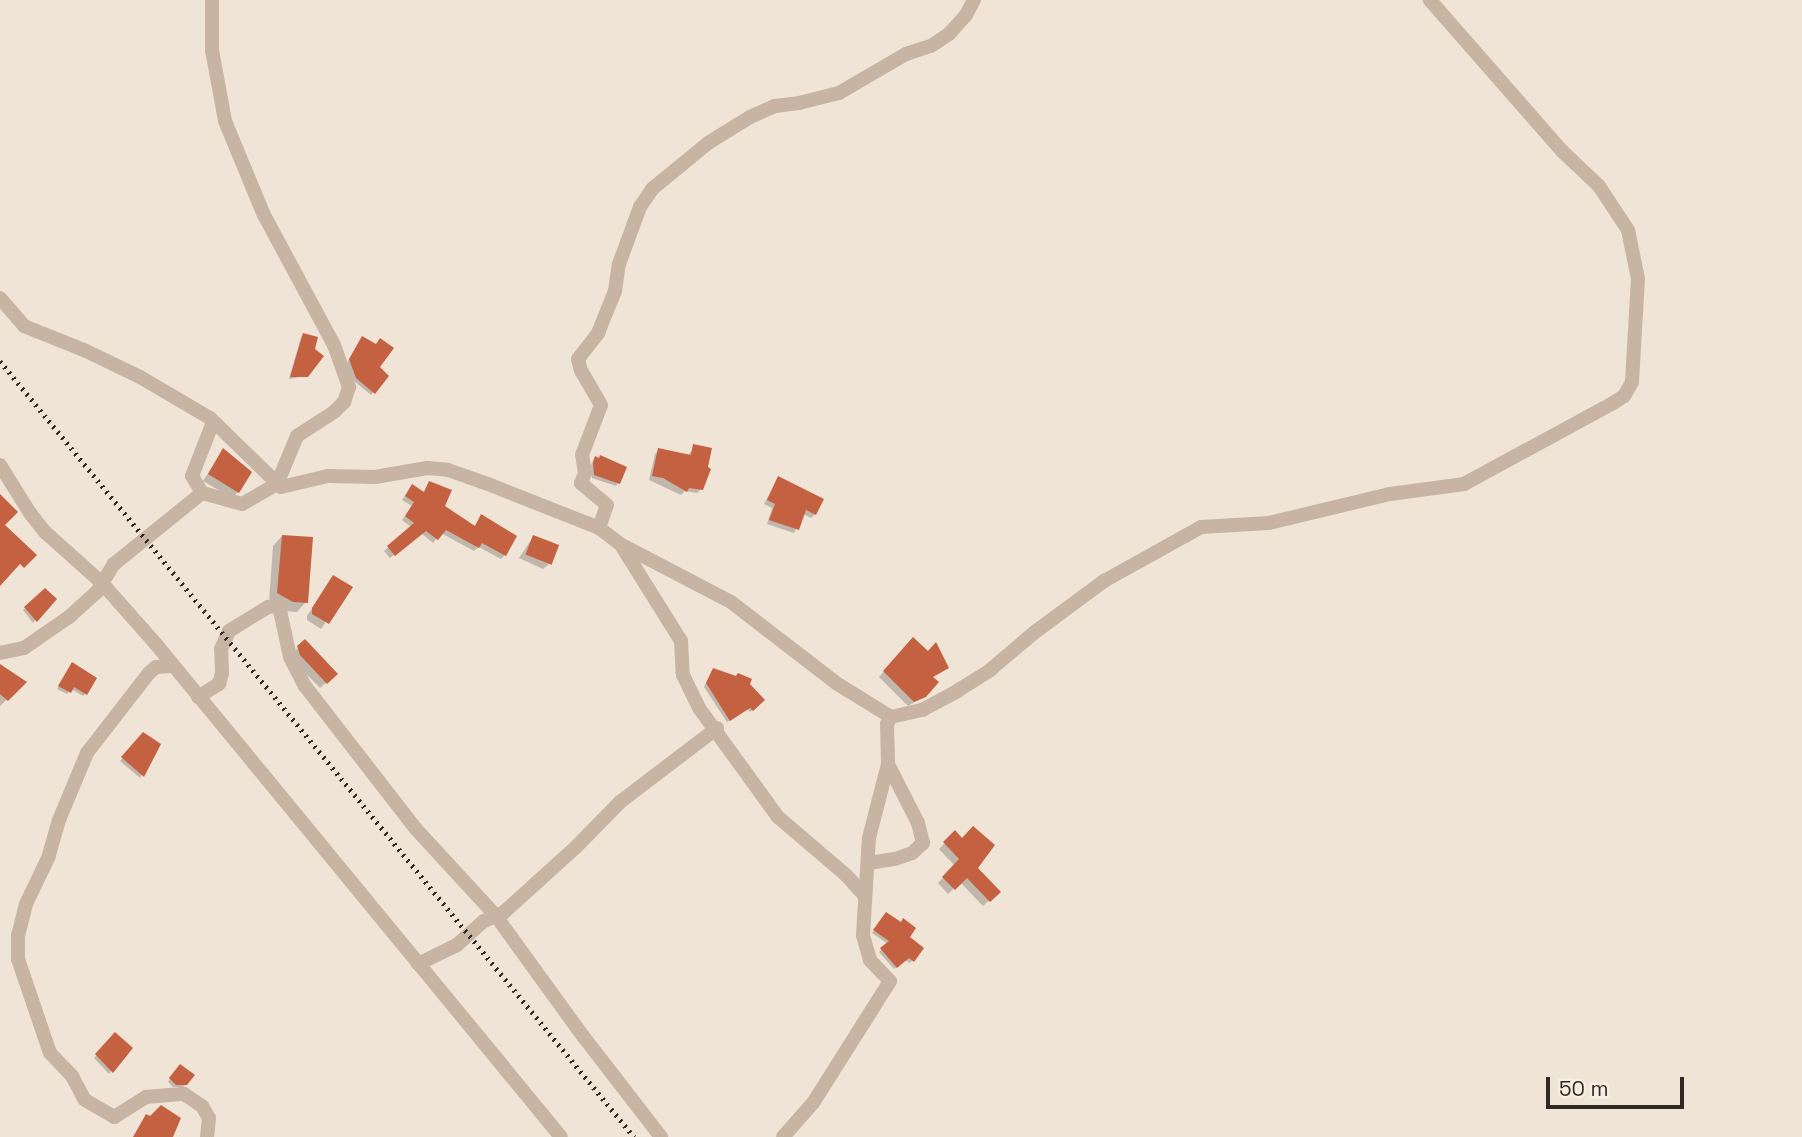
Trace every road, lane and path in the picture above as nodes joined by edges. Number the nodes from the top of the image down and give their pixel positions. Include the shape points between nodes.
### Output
1 (212, 0) edge
2 (974, 0) edge
3 (1430, 0) edge
4 (0, 298) edge
5 (212, 422) junction
6 (0, 465) edge
7 (278, 484) junction
8 (202, 493) junction
9 (599, 528) junction
10 (620, 544) junction
11 (101, 582) junction
12 (0, 653) edge
13 (173, 666) junction
14 (198, 697) junction
15 (891, 717) junction
16 (717, 728) junction
17 (888, 764) junction
18 (869, 863) junction
19 (865, 896) junction
20 (496, 916) junction
21 (418, 964) junction
22 (207, 1137) edge
23 (561, 1137) edge
24 (662, 1137) edge
25 (783, 1137) edge

1 - 7 street via 212,50 225,121 264,215 334,345 349,387 334,412 297,436
2 - 9 street via 949,34 930,46 906,54 839,93 775,106 708,143 653,189 640,207 598,333 578,359 601,405 582,455 585,473 581,483 607,505
3 - 15 street via 1562,151 1599,186 1628,230 1638,279 1632,382 1624,396 1464,484 1390,494 1269,523 1201,527 1104,582 957,691 922,710
4 - 5 street via 30,329 140,377
5 - 7 street
5 - 8 street via 192,476
6 - 11 street via 45,532
7 - 8 street via 242,504
7 - 9 street via 289,486 328,476 353,479 427,468 448,470
8 - 11 street via 114,564
9 - 10 street
10 - 15 street via 731,602 836,683
10 - 16 street via 681,641 689,692
11 - 12 street via 97,592 69,617 24,648
11 - 13 street
13 - 14 street
13 - 22 street via 156,667 149,673 87,753 59,820 50,856 26,904 18,959 50,1053 72,1076 85,1100 114,1117 146,1097 184,1094 202,1105 209,1118
14 - 20 street via 219,684 220,649 229,631 268,607 279,606 290,657 305,686 416,828
14 - 21 street
15 - 17 street via 887,724
16 - 19 street via 778,817
16 - 20 street via 620,802
17 - 18 street via 873,812
17 - 18 street via 918,823 923,843 912,853
18 - 19 street
19 - 25 street via 863,935 870,960 890,981 813,1103
20 - 21 street via 484,920 457,945
20 - 24 street
21 - 23 street

